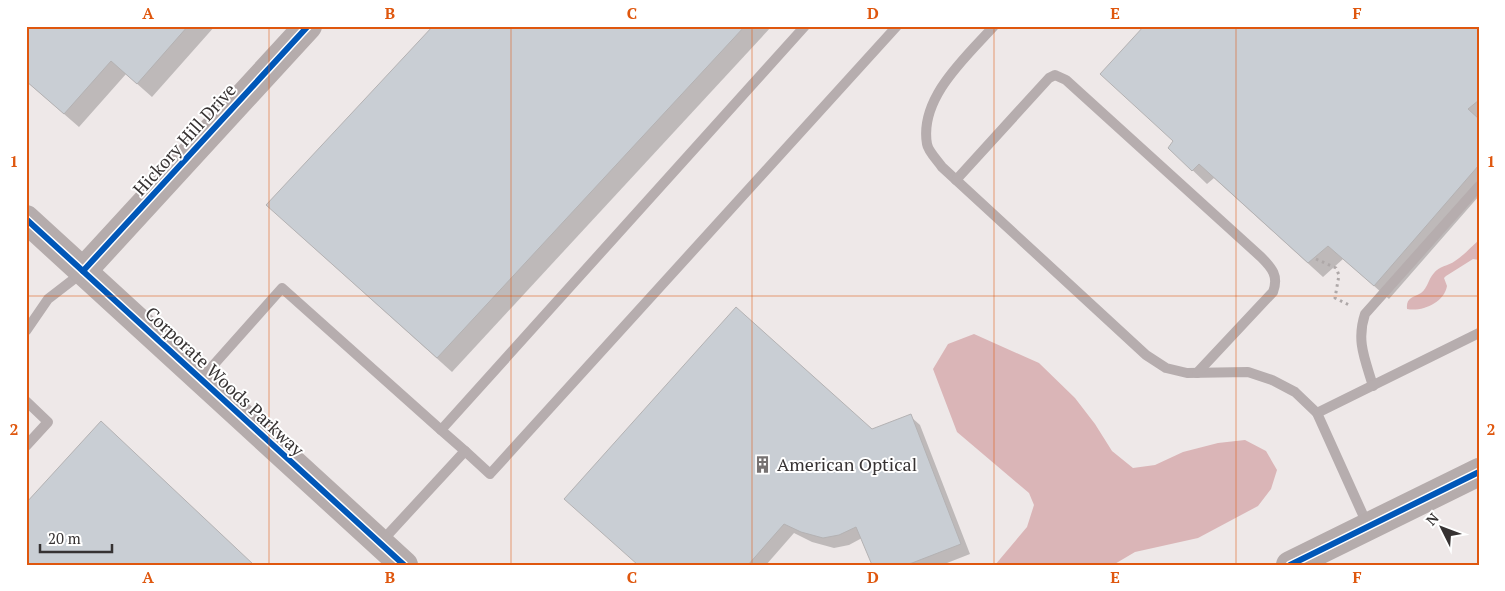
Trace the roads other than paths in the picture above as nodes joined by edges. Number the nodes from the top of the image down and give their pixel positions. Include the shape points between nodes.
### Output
1 (308, 26) edge
2 (805, 26) edge
3 (896, 26) edge
4 (994, 26) edge
5 (956, 180) junction
6 (1479, 186) edge
7 (26, 219) edge
8 (83, 271) junction
9 (26, 331) edge
10 (1479, 333) edge
11 (1197, 373) junction
12 (200, 379) junction
13 (1373, 386) junction
14 (26, 401) edge
15 (1316, 413) junction
16 (441, 430) junction
17 (26, 446) edge
18 (465, 451) junction
19 (1479, 472) edge
20 (1368, 526) junction
21 (380, 543) junction
22 (404, 565) edge
23 (1290, 565) edge

1 - 8 street, Hickory Hill Drive
2 - 16 lane
3 - 18 lane via 490,474
4 - 5 lane via 938,90 928,120 927,146
5 - 11 lane via 1146,355 1166,368
5 - 11 lane via 1049,78 1055,76 1066,80 1261,257 1275,275 1273,292
6 - 13 lane via 1367,312 1360,328 1360,340
7 - 8 street, Corporate Woods Parkway
8 - 9 lane via 48,299
8 - 12 street, Corporate Woods Parkway
10 - 13 lane
11 - 15 lane via 1248,372 1272,380 1295,392
12 - 16 lane via 282,288
12 - 21 street, Corporate Woods Parkway
13 - 15 lane
14 - 17 lane via 48,422
15 - 20 lane
16 - 18 lane
18 - 21 lane
19 - 20 street
20 - 23 street
21 - 22 street, Corporate Woods Parkway

